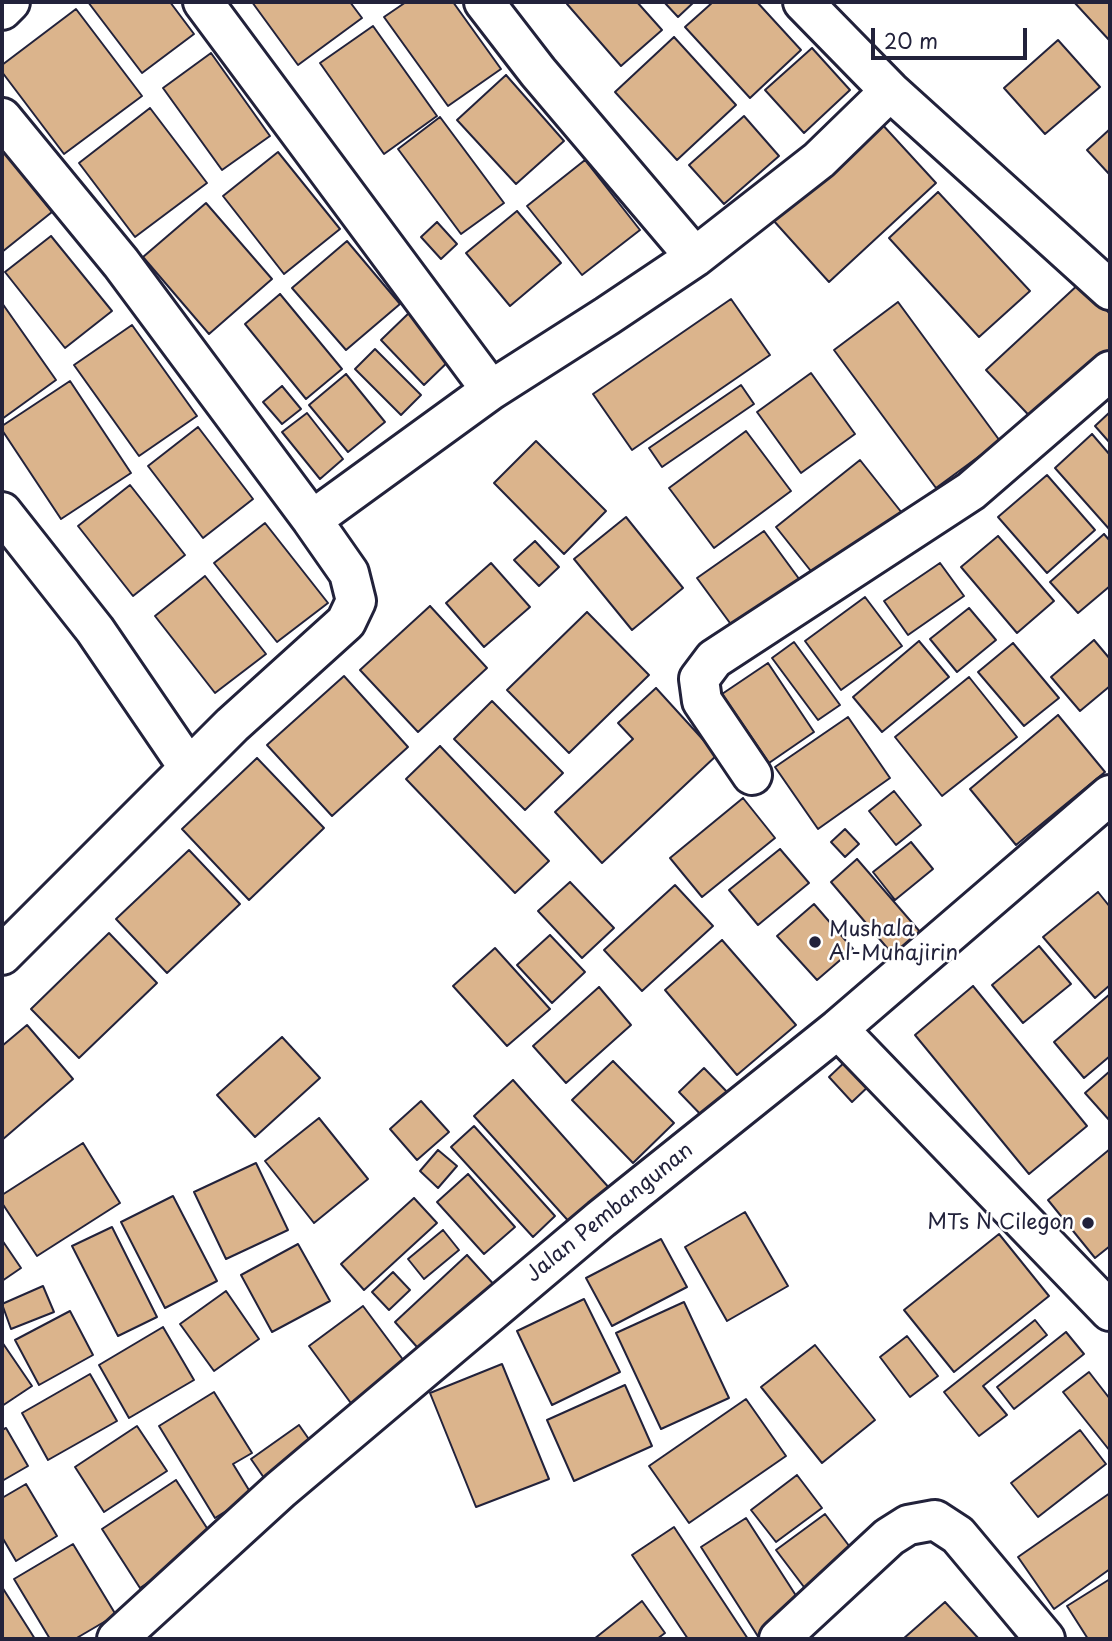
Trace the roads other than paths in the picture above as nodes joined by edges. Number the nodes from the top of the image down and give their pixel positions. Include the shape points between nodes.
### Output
1 (10, 2) edge
2 (203, 2) edge
3 (484, 2) edge
4 (803, 2) edge
5 (2, 10) edge
6 (890, 91) junction
7 (2, 118) edge
8 (695, 257) junction
9 (1110, 290) edge
10 (1110, 371) edge
11 (491, 390) junction
12 (2, 512) edge
13 (312, 520) junction
14 (189, 768) junction
15 (752, 775) dead end
16 (1110, 795) edge
17 (2, 955) edge
18 (838, 1029) junction
19 (1110, 1311) edge
20 (117, 1639) edge
21 (779, 1639) edge
22 (1045, 1639) edge

1 - 5 street
2 - 11 street
3 - 8 street
4 - 6 street
6 - 8 street via 819,160
6 - 9 street
7 - 13 street via 121,262
8 - 11 street
10 - 15 street via 971,492 714,659 699,679 702,701
11 - 13 street
12 - 14 street via 95,630
13 - 14 street via 349,573 356,601 346,622
14 - 17 street
16 - 18 street, Jalan Pembangunan
18 - 19 street
18 - 20 street, Jalan Pembangunan via 538,1271 280,1490
21 - 22 street via 890,1537 908,1525 935,1521 958,1535

